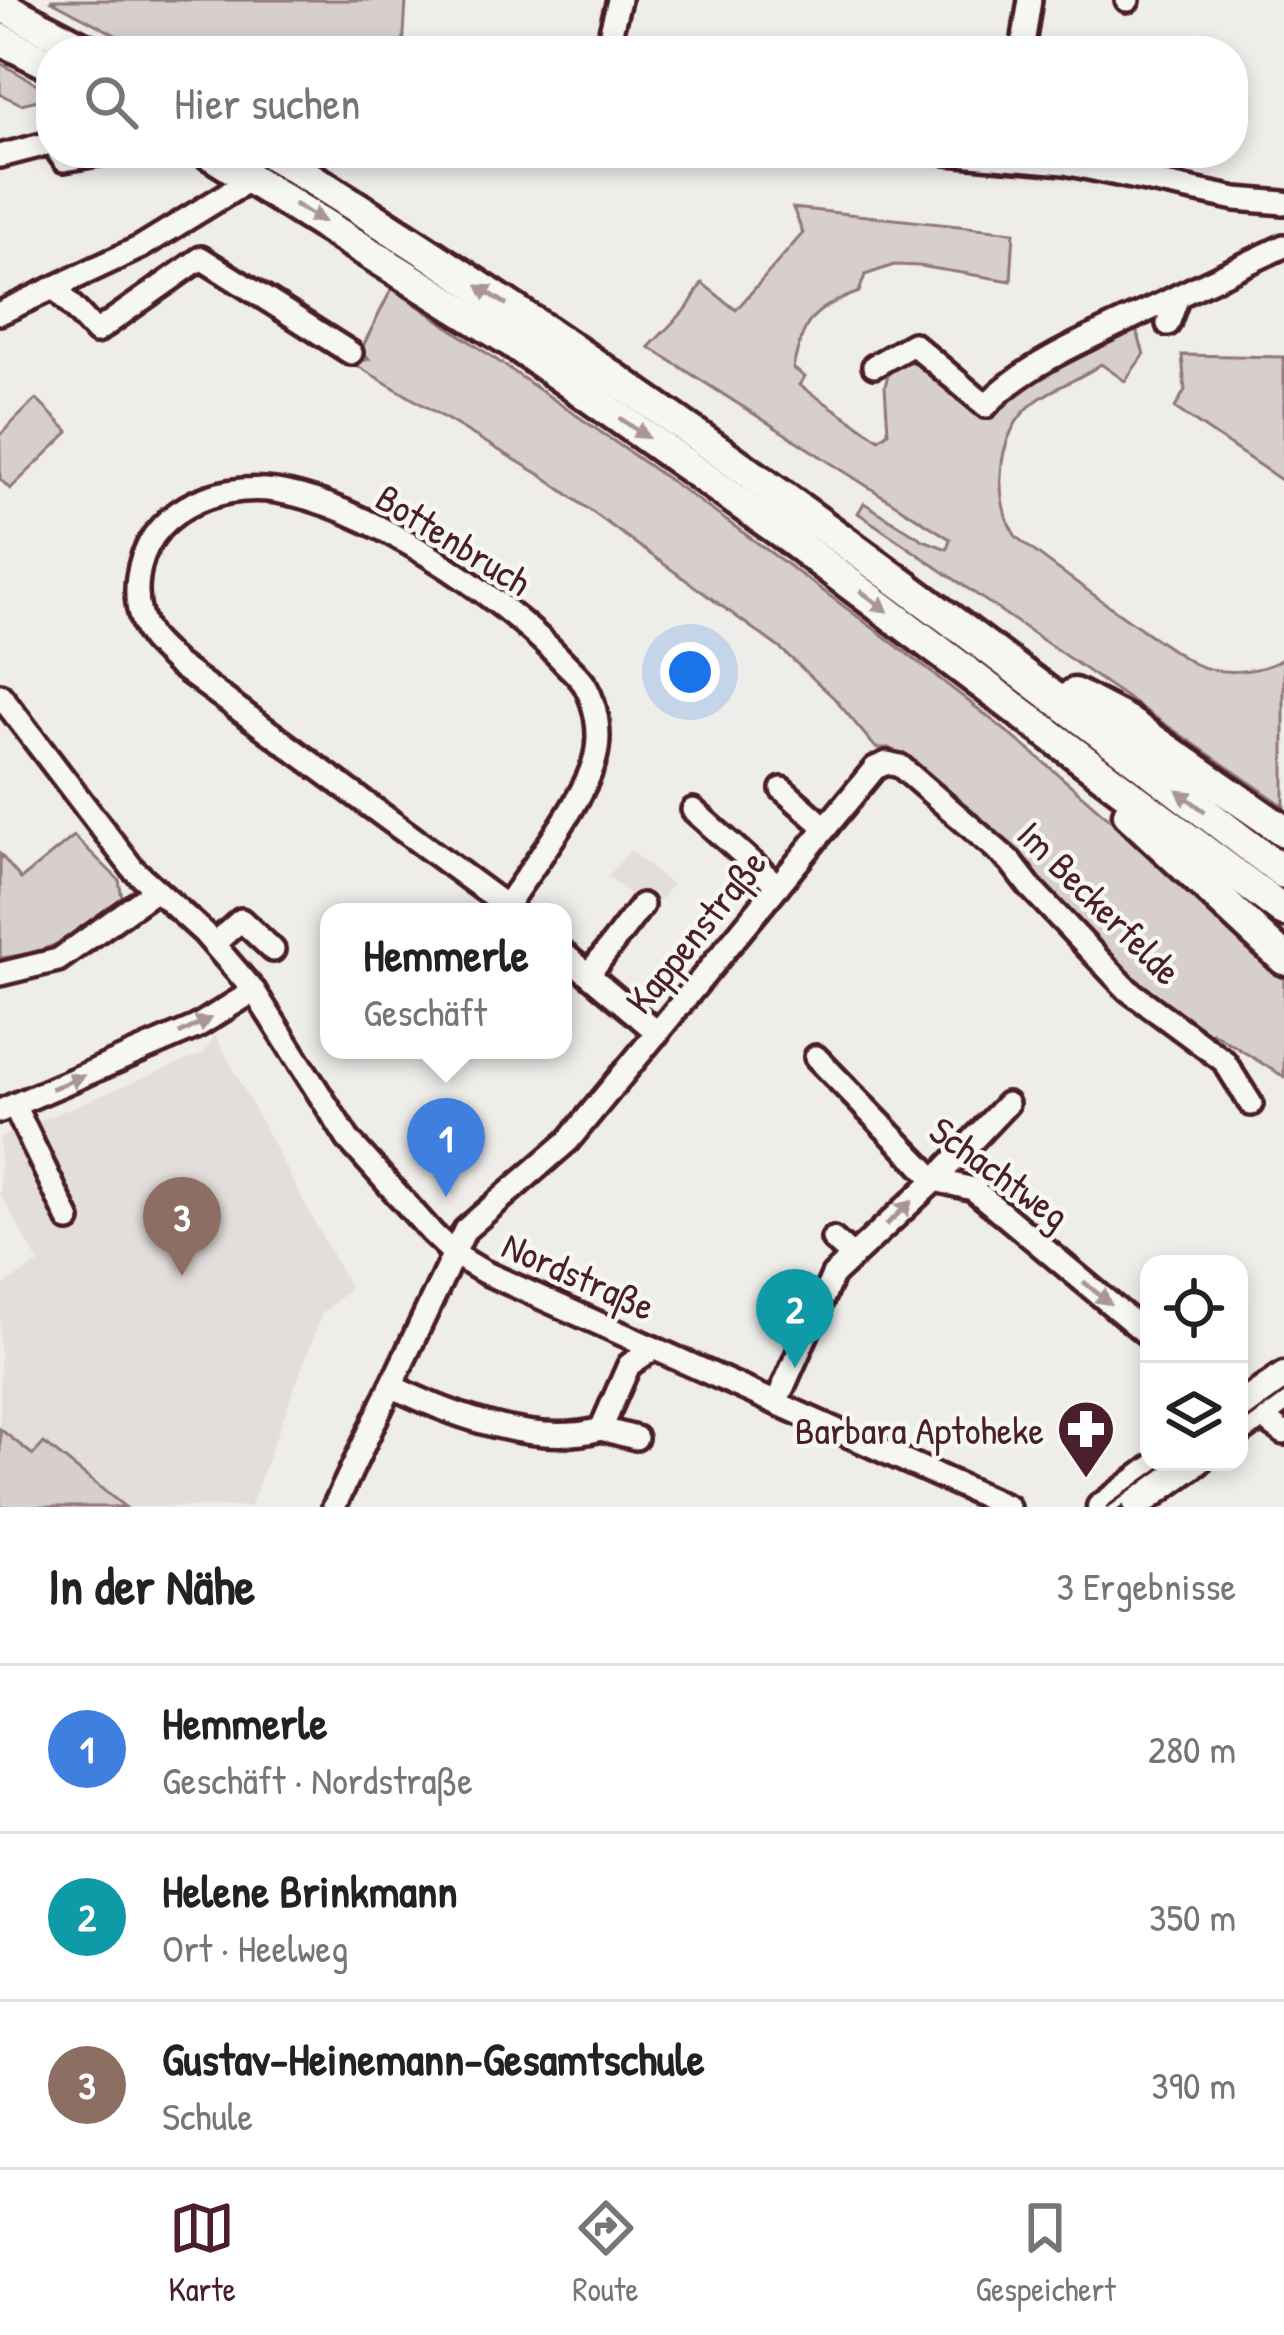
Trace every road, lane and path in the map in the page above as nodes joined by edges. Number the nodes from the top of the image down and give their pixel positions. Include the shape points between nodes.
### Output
1 (619, 0) edge
2 (1030, 0) edge
3 (0, 5) edge
4 (59, 36) edge
5 (610, 36) edge
6 (1024, 36) edge
7 (0, 39) edge
8 (36, 57) edge
9 (36, 145) edge
10 (0, 156) edge
11 (234, 168) edge
12 (293, 168) edge
13 (1087, 168) edge
14 (237, 188) tunnel mouth
15 (1284, 203) edge
16 (1284, 246) edge
17 (57, 290) junction
18 (1178, 296) junction
19 (0, 314) edge
20 (1168, 324) dead end
21 (351, 353) dead end
22 (874, 366) dead end
23 (1005, 658) junction
24 (0, 695) edge
25 (1035, 722) junction
26 (887, 763) joint
27 (782, 789) dead end
28 (693, 809) dead end
29 (826, 828) junction
30 (1284, 831) edge
31 (1284, 872) edge
32 (778, 886) junction
33 (156, 890) junction
34 (502, 903) edge
35 (514, 903) edge
36 (642, 904) dead end
37 (1284, 911) edge
38 (214, 944) junction
39 (273, 950) dead end
40 (1284, 958) edge
41 (572, 960) edge
42 (0, 974) edge
43 (589, 974) junction
44 (254, 991) junction
45 (658, 1033) junction
46 (816, 1057) dead end
47 (1006, 1104) dead end
48 (1251, 1104) dead end
49 (4, 1107) edge
50 (935, 1180) junction
51 (69, 1220) dead end
52 (833, 1239) dead end
53 (454, 1254) junction
54 (852, 1256) junction
55 (1140, 1328) edge
56 (620, 1333) junction
57 (654, 1348) junction
58 (629, 1365) junction
59 (1284, 1375) edge
60 (391, 1386) junction
61 (1284, 1399) edge
62 (776, 1403) junction
63 (1248, 1405) edge
64 (1248, 1407) edge
65 (1248, 1408) edge
66 (601, 1429) junction
67 (1284, 1432) edge
68 (636, 1438) dead end
69 (1149, 1471) edge
70 (1186, 1471) edge
71 (334, 1507) edge
72 (1008, 1507) edge
73 (1100, 1507) edge
74 (1136, 1507) edge

1 - 5 street
2 - 6 street
3 - 4 highway
7 - 8 highway
9 - 10 street
11 -> 25 highway via 532,356
23 -> 12 highway via 572,348
13 - 15 street
14 - 17 street
16 - 18 street
17 - 19 street
17 - 21 street via 96,332 201,258
18 - 20 street
18 - 22 street via 1027,371 986,406 913,344
23 - 30 highway via 1126,721
31 -> 23 highway
24 - 33 street, Nordstraße
25 - 37 highway
25 - 40 highway
26 - 29 street, Kappenstraße
26 - 48 street, Im Beckerfelde via 1010,861 1128,990 1224,1061
27 - 29 street
28 - 32 street
29 - 32 street, Kappenstraße
32 - 45 street, Kappenstraße
33 - 38 street, Nordstraße
33 - 42 street via 58,960
34 - 35 street, Bottenbruch via 192,676 151,637 136,595 156,528 192,503 274,490 380,528 539,636 585,685 597,718 597,753
36 - 43 street
38 - 39 street via 241,920
38 - 44 street, Nordstraße
41 - 43 street
43 - 45 street
49 -> 44 street via 196,1027
44 - 53 street, Nordstraße via 348,1139
45 - 53 street, Kappenstraße via 568,1141 465,1230
46 - 50 street, Schachtweg
47 - 50 street
49 - 51 street
54 -> 50 street
50 -> 55 street, Schachtweg via 973,1189
52 - 54 street
53 - 56 street, Nordstraße
53 - 60 street, Kappenstraße
54 - 62 street via 832,1275
56 - 57 street, Nordstraße
56 - 58 street
57 - 58 street
57 - 62 street, Nordstraße
58 - 66 street
59 - 63 main road
60 - 66 street via 499,1427
60 - 71 street, Kappenstraße
61 - 64 main road
62 - 72 street, Nordstraße
65 - 67 street
66 - 68 street
69 - 73 main road
70 - 74 main road

